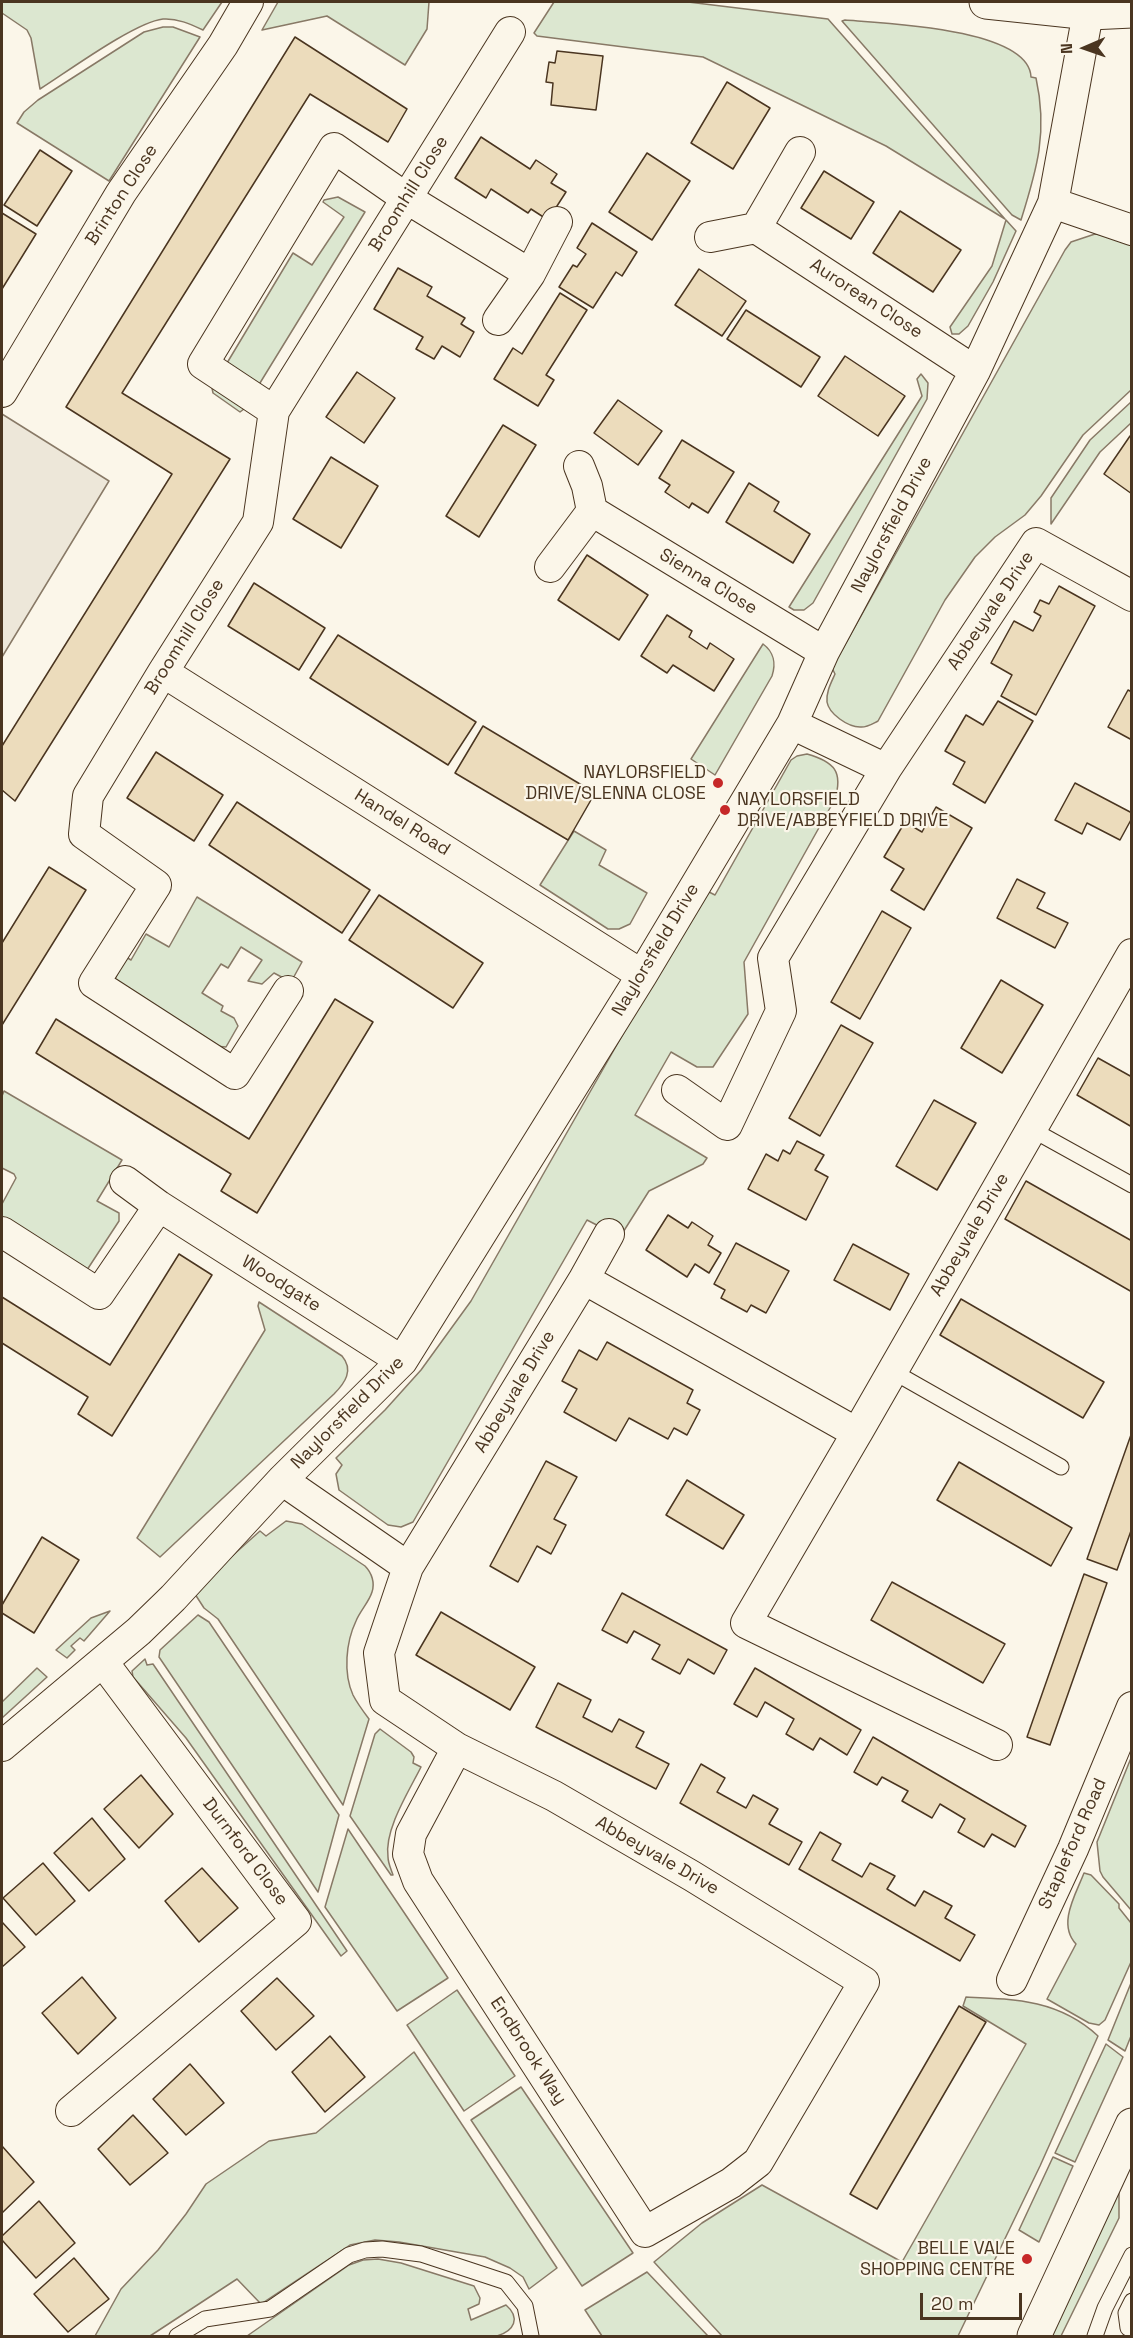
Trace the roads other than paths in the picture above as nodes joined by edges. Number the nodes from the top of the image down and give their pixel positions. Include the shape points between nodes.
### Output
1 (248, 2) edge
2 (986, 2) edge
3 (1090, 7) edge
4 (1131, 11) edge
5 (510, 32) dead end
6 (800, 152) dead end
7 (406, 198) junction
8 (1053, 203) junction
9 (556, 222) dead end
10 (756, 228) junction
11 (1131, 230) edge
12 (710, 237) dead end
13 (530, 274) junction
14 (498, 320) dead end
15 (975, 371) junction
16 (2, 392) edge
17 (274, 411) junction
18 (579, 466) dead end
19 (591, 511) junction
20 (550, 567) dead end
21 (1131, 596) edge
22 (824, 652) junction
23 (163, 672) junction
24 (792, 724) junction
25 (886, 769) junction
26 (1131, 954) edge
27 (642, 975) junction
28 (288, 991) dead end
29 (677, 1090) dead end
30 (1031, 1129) junction
31 (125, 1181) dead end
32 (1131, 1185) edge
33 (159, 1206) junction
34 (2, 1232) edge
35 (609, 1234) dead end
36 (584, 1279) junction
37 (402, 1361) junction
38 (892, 1371) junction
39 (857, 1433) junction
40 (1061, 1467) dead end
41 (282, 1480) junction
42 (408, 1567) junction
43 (103, 1662) junction
44 (1131, 1707) edge
45 (998, 1745) dead end
46 (2, 1746) edge
47 (457, 1748) junction
48 (1012, 1980) dead end
49 (71, 2111) dead end
50 (1130, 2131) edge
51 (758, 2163) joint
52 (1131, 2255) edge
53 (1131, 2301) edge
54 (1128, 2328) dead end
55 (177, 2337) edge
56 (531, 2337) edge
57 (1034, 2337) edge
58 (1095, 2337) edge

1 - 16 street, Brinton Close via 121,193
2 - 3 main road
3 - 4 main road
3 - 8 street, Naylorsfield Drive
5 - 7 street, Broomhill Close
6 - 10 street
7 - 13 street
7 - 17 street, Broomhill Close
7 - 17 street via 334,148 203,364
8 - 11 street
8 - 15 street, Naylorsfield Drive
9 - 13 street
10 - 12 street
10 - 15 street, Aurorean Close
13 - 14 street
15 - 22 street, Naylorsfield Drive
17 - 23 street, Broomhill Close via 258,522
18 - 19 street
19 - 20 street
19 - 22 street, Sienna Close
21 - 25 street, Abbeyvale Drive via 1036,543
22 - 24 street, Naylorsfield Drive
23 - 27 street, Handel Road
23 - 28 street, Broomhill Close via 88,796 84,834 156,885 94,983 235,1074
24 - 25 street
24 - 27 street, Naylorsfield Drive
25 - 29 street, Abbeyvale Drive via 773,958 781,1011 727,1125
26 - 30 street, Abbeyvale Drive
27 - 37 street, Naylorsfield Drive
30 - 32 lane
30 - 38 street, Abbeyvale Drive
31 - 33 street, Woodgate
33 - 34 street via 99,1294
33 - 37 street, Woodgate
35 - 36 street, Abbeyvale Drive
36 - 39 street
36 - 42 street, Abbeyvale Drive
37 - 41 street, Naylorsfield Drive
38 - 39 street, Abbeyvale Drive
38 - 40 lane
39 - 45 street, Abbeyvale Drive via 746,1623
41 - 42 street
41 - 43 street, Naylorsfield Drive via 173,1598
42 - 47 street, Abbeyvale Drive via 379,1653 385,1700
43 - 46 street, Naylorsfield Drive
43 - 49 street, Durnford Close via 297,1921
44 - 48 street, Stapleford Road via 1073,1849
47 - 51 street, Abbeyvale Drive via 573,1807 864,1982
47 - 51 street, Endbrook Way via 411,1834 408,1854 418,1881 645,2232
50 - 57 main road
52 - 58 lane
53 - 54 lane via 1126,2313
55 - 56 lane via 205,2319 270,2309 349,2255 382,2249 421,2254 506,2282 525,2306

